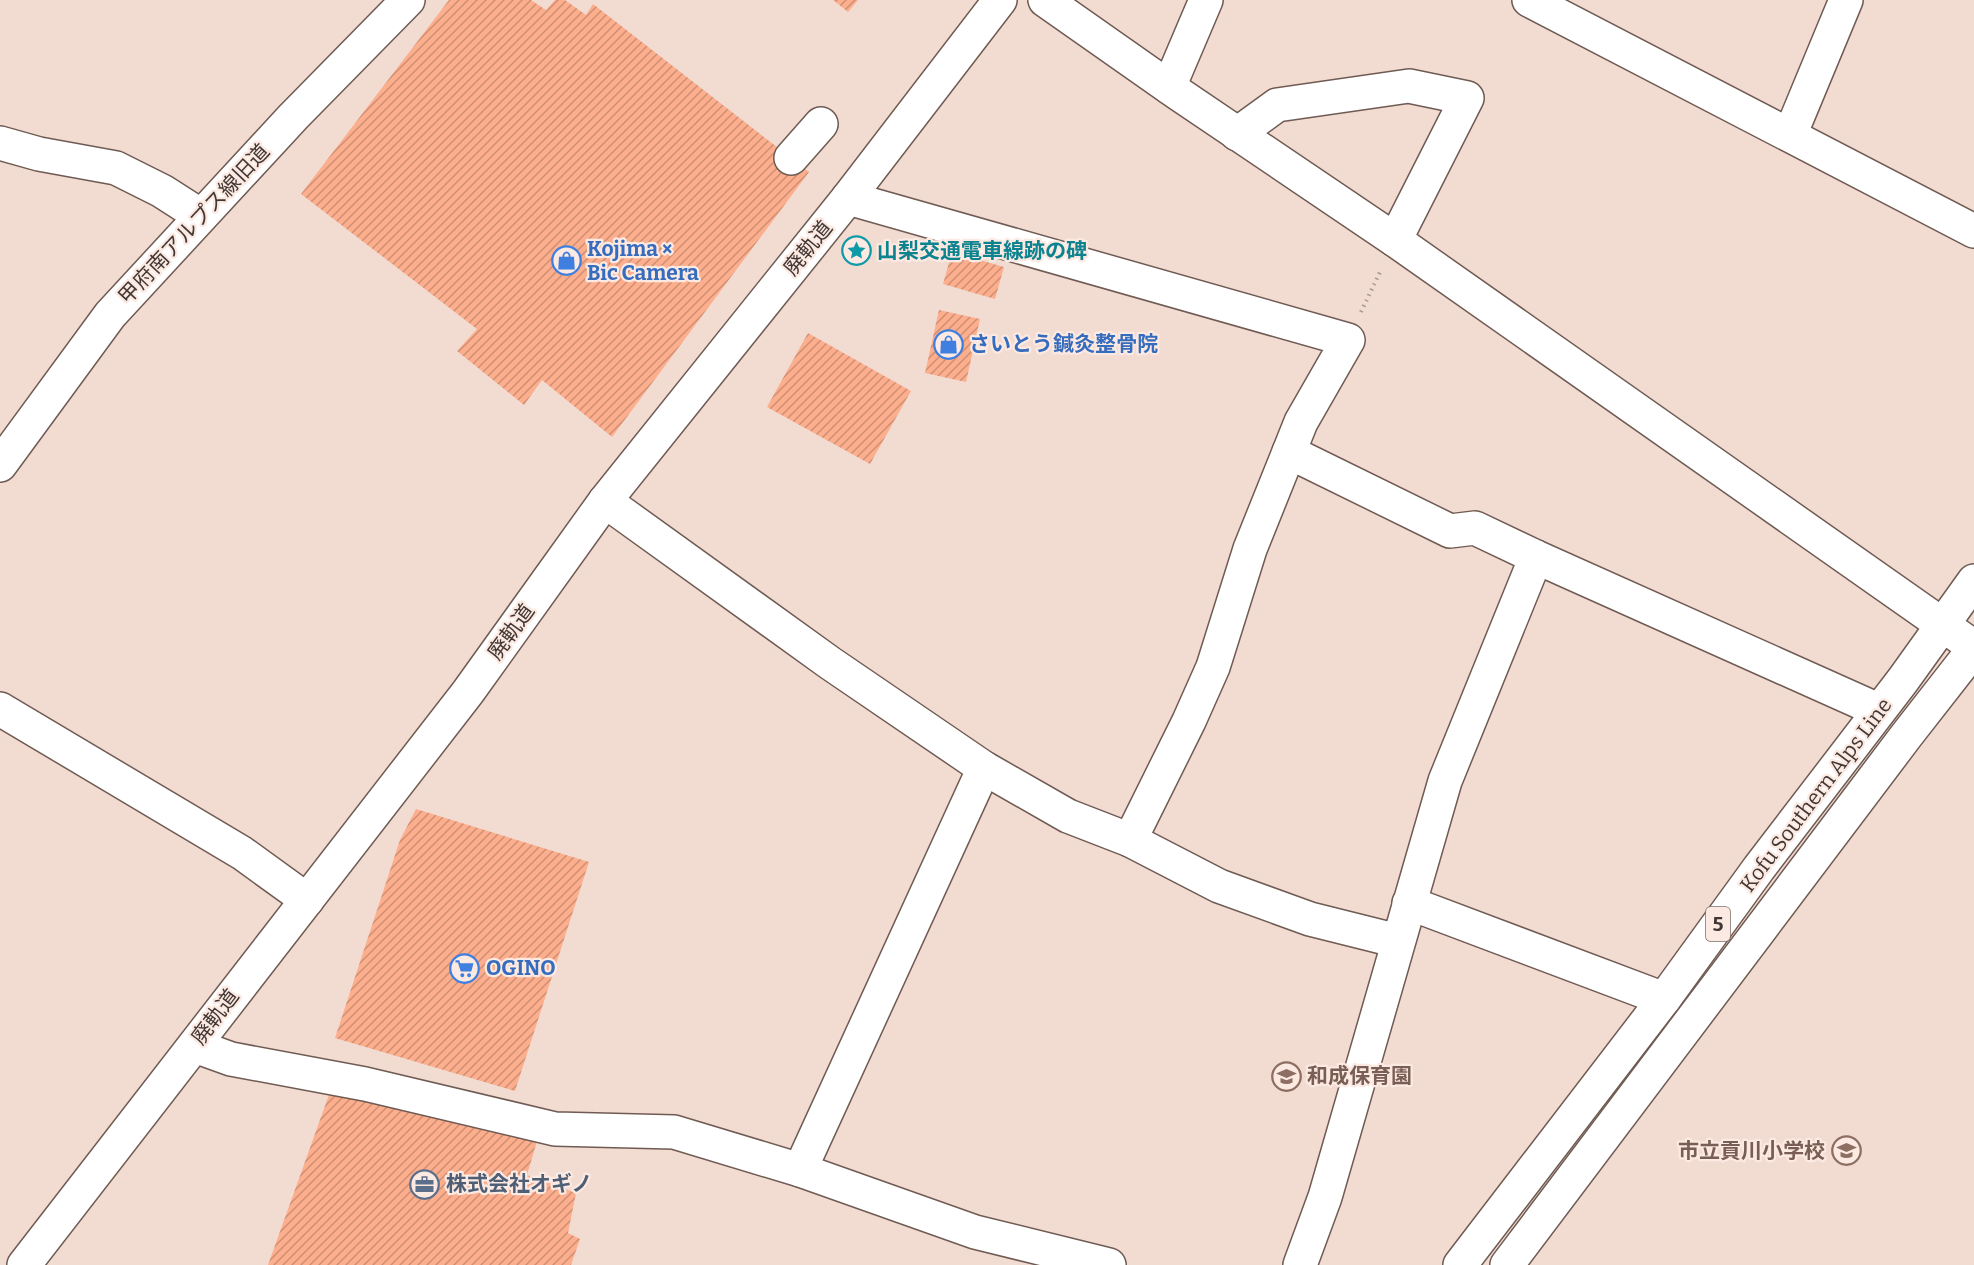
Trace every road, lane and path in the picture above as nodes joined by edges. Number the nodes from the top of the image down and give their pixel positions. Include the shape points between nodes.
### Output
1 (408, 0) edge
2 (1000, 0) edge
3 (1045, 0) edge
4 (1206, 0) edge
5 (1529, 0) edge
6 (1846, 0) edge
7 (1169, 87) junction
8 (821, 124) dead end
9 (1238, 134) junction
10 (1790, 135) junction
11 (0, 143) edge
12 (791, 158) dead end
13 (848, 198) junction
14 (201, 216) junction
15 (1974, 231) edge
16 (1395, 240) junction
17 (1348, 340) junction
18 (1289, 452) junction
19 (0, 465) edge
20 (605, 501) junction
21 (1536, 557) junction
22 (1974, 581) edge
23 (1943, 625) junction
24 (1974, 648) edge
25 (0, 710) edge
26 (1878, 710) junction
27 (984, 768) junction
28 (1130, 840) junction
29 (307, 900) junction
30 (1409, 903) junction
31 (1398, 941) junction
32 (1664, 999) junction
33 (195, 1046) junction
34 (800, 1170) junction
35 (24, 1265) edge
36 (1109, 1265) edge
37 (1300, 1265) edge
38 (1460, 1265) edge
39 (1507, 1265) edge

1 - 14 street, 甲府南アルプス線旧道
2 - 13 street, 廃軌道
3 - 7 street
4 - 7 street
5 - 10 street
6 - 10 street
7 - 9 street
8 - 12 street
9 - 16 street
9 - 16 street via 1277,105 1409,86 1467,98
10 - 15 street
11 - 14 street via 116,168
13 - 17 street
13 - 20 street, 廃軌道
14 - 19 street, 甲府南アルプス線旧道 via 110,315
16 - 17 path
16 - 23 street
17 - 18 street via 1301,422
18 - 21 street via 1450,531 1475,528
18 - 28 street via 1250,549 1213,667
20 - 27 street
20 - 29 street, 廃軌道 via 468,692
21 - 26 street
21 - 30 street via 1444,781
22 - 23 street, Kofu Southern Alps Line / 5
23 - 24 street
23 - 26 street, Kofu Southern Alps Line / 5
24 - 39 street, Kofu Southern Alps Line / 5
25 - 29 street via 242,853
26 - 32 street, Kofu Southern Alps Line / 5
27 - 28 street via 1068,816
27 - 34 street
28 - 31 street via 1219,886 1310,919
29 - 33 street, 廃軌道
30 - 31 street
30 - 32 street
31 - 37 street via 1325,1197
32 - 38 street, Kofu Southern Alps Line / 5
33 - 34 street via 231,1059 365,1084 555,1129 674,1132
33 - 35 street, 廃軌道
34 - 36 street via 975,1232

